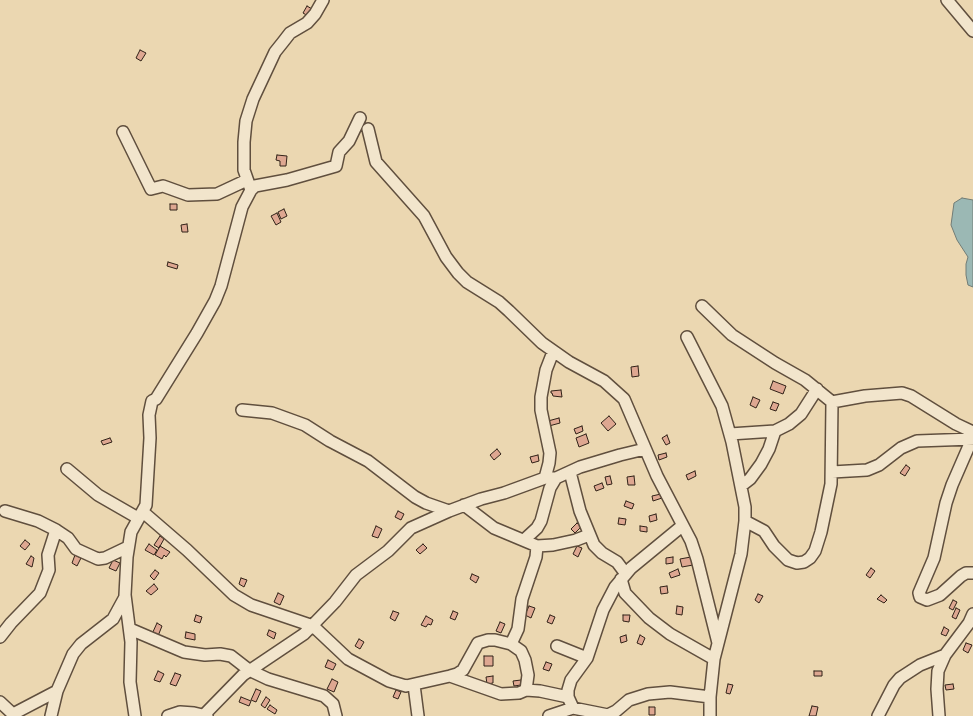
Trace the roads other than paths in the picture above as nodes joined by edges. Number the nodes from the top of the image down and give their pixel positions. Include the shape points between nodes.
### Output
1 (323, 0) edge
2 (947, 0) edge
3 (973, 31) edge
4 (360, 118) dead end
5 (368, 129) dead end
6 (123, 132) dead end
7 (249, 185) junction
8 (702, 306) dead end
9 (687, 337) dead end
10 (553, 352) junction
11 (817, 389) junction
12 (832, 402) junction
13 (242, 410) dead end
14 (775, 431) junction
15 (730, 434) junction
16 (973, 437) edge
17 (645, 450) junction
18 (67, 469) dead end
19 (570, 472) junction
20 (832, 472) junction
21 (550, 478) junction
22 (741, 486) junction
23 (464, 505) junction
24 (5, 511) dead end
25 (449, 511) junction
26 (140, 515) junction
27 (745, 521) junction
28 (682, 526) junction
29 (56, 530) junction
30 (589, 535) junction
31 (524, 540) junction
32 (537, 546) junction
33 (128, 547) junction
34 (973, 573) edge
35 (623, 577) junction
36 (125, 595) junction
37 (973, 614) edge
38 (312, 626) junction
39 (130, 629) junction
40 (0, 637) edge
41 (718, 643) junction
42 (511, 644) junction
43 (557, 646) dead end
44 (945, 655) junction
45 (587, 658) junction
46 (714, 659) junction
47 (249, 670) junction
48 (450, 676) junction
49 (414, 685) junction
50 (526, 690) junction
51 (57, 691) junction
52 (568, 697) junction
53 (710, 697) junction
54 (0, 702) edge
55 (572, 708) junction
56 (587, 714) edge
57 (14, 715) edge
58 (51, 716) edge
59 (135, 716) edge
60 (168, 716) edge
61 (205, 716) edge
62 (336, 716) edge
63 (418, 716) edge
64 (549, 716) edge
65 (710, 716) edge
66 (878, 716) edge
67 (939, 716) edge

1 - 7 street via 307,23 290,33 275,52 254,99 245,131 244,170
2 - 3 street
4 - 7 street via 349,141 339,152 336,166 295,178
5 - 10 street via 376,162 424,216 458,273 510,311
6 - 7 street via 152,189 163,186 188,195 217,194
7 - 26 street via 216,301 150,405 147,501
8 - 11 street via 732,334
9 - 15 street via 722,406
10 - 17 street via 617,391 628,406
10 - 21 street via 541,397 550,453
11 - 12 street
11 - 14 street via 801,414
12 - 16 street via 902,393
12 - 20 street
13 - 25 street via 272,413 306,425 368,461 415,497
14 - 15 street
14 - 22 street via 761,464
15 - 22 street
16 - 20 street via 917,441 867,470
16 - 34 street via 946,503 934,558 920,597 927,600 940,595 961,576
17 - 19 street
17 - 28 street
18 - 26 street via 98,495
19 - 21 street
19 - 30 street
20 - 27 street via 819,542 804,562 788,560 764,531
21 - 23 street
21 - 31 street via 541,522
22 - 27 street
23 - 25 street
23 - 31 street via 494,528
24 - 29 street
25 - 38 street via 411,528 388,551 356,575
26 - 33 street
26 - 38 street via 188,550 234,595 263,610
27 - 41 street via 741,554
28 - 35 street
28 - 41 street via 697,559
29 - 33 street via 76,549 98,559
29 - 40 street via 48,555 49,570 40,593
30 - 32 street via 554,545
30 - 35 street via 598,549 617,562
31 - 32 street
32 - 42 street via 522,599 518,629
33 - 36 street
35 - 45 street via 603,610
35 - 46 street via 625,593 649,618
36 - 39 street
36 - 51 street via 113,619 76,649
37 - 44 street
38 - 47 street via 295,641
38 - 49 street via 348,659 389,681
39 - 47 street via 184,652 226,654
39 - 59 street via 130,682
41 - 46 street
42 - 48 street via 495,640 478,643 463,670
42 - 50 street via 521,651 525,660
43 - 45 street
44 - 66 street via 920,664 900,678
44 - 67 street via 938,671
45 - 52 street via 571,680
46 - 53 street
47 - 61 street
47 - 62 street via 324,696 333,704
48 - 49 street
48 - 50 street via 501,694
49 - 63 street
50 - 52 street
51 - 57 street
51 - 58 street
52 - 55 street
53 - 56 street via 659,693 637,697 608,715
53 - 65 street
54 - 57 street
55 - 56 street
55 - 64 street
60 - 61 street via 180,712

